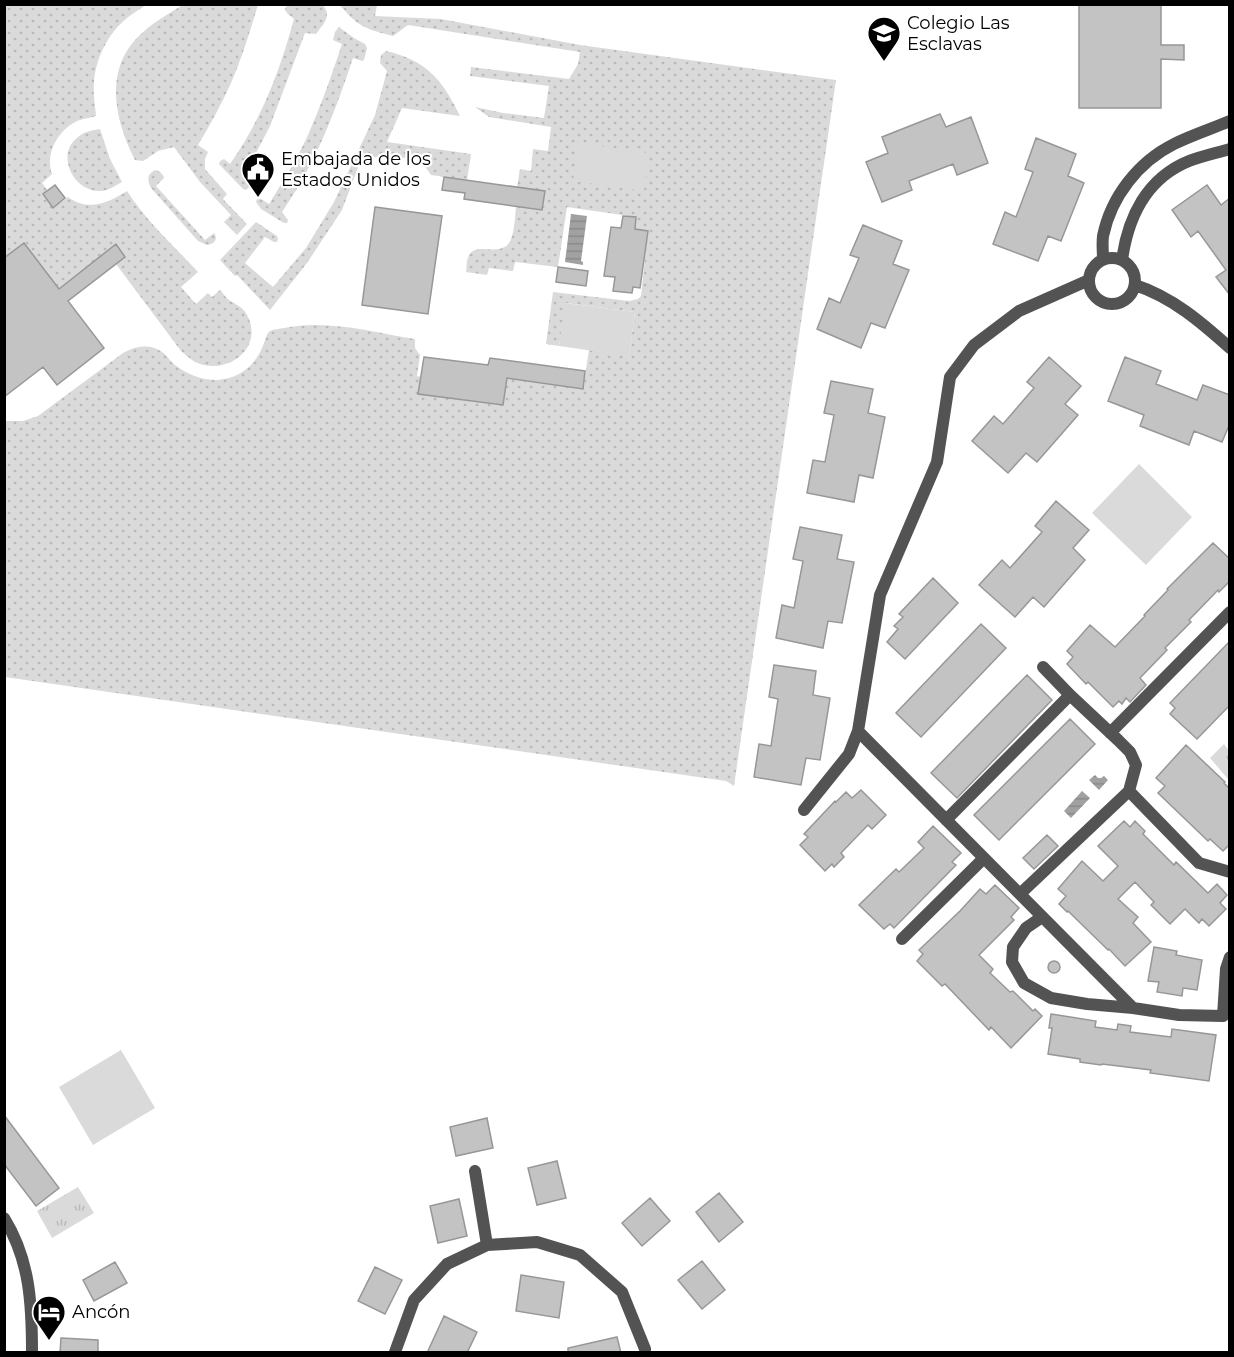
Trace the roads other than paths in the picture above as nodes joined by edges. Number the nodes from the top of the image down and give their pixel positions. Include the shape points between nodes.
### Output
1 (1230, 121) edge
2 (1230, 149) edge
3 (1103, 260) junction
4 (1122, 260) junction
5 (1089, 280) junction
6 (1135, 285) junction
7 (1230, 348) edge
8 (1230, 612) edge
9 (1043, 667) dead end
10 (1070, 695) junction
11 (858, 731) junction
12 (1110, 733) junction
13 (1129, 791) junction
14 (804, 810) dead end
15 (946, 820) junction
16 (984, 858) junction
17 (1230, 872) edge
18 (1020, 894) junction
19 (1042, 917) junction
20 (903, 939) dead end
21 (1230, 957) edge
22 (1133, 1008) junction
23 (474, 1171) dead end
24 (4, 1218) edge
25 (487, 1245) junction
26 (32, 1353) edge
27 (395, 1353) edge
28 (645, 1353) edge

1 - 3 street via 1172,145 1126,184 1110,213 1103,238
2 - 4 street via 1188,161 1153,187 1133,216
3 - 4 street
3 - 5 street via 1093,268
4 - 6 street via 1131,267
5 - 6 street via 1093,295 1113,305 1128,299
5 - 11 street via 1019,311 974,345 950,377 937,462 880,595
6 - 7 street via 1152,290 1197,319
8 - 12 street
9 - 10 street
10 - 12 street
10 - 15 street
11 - 14 street via 849,754
11 - 15 street
12 - 13 street via 1130,752 1136,765
13 - 17 street via 1198,862
13 - 18 street
15 - 16 street
16 - 18 street
16 - 20 street
18 - 19 street
19 - 22 street
19 - 22 street via 1026,928 1013,947 1012,962 1024,983 1051,998
21 - 22 street via 1223,1016
23 - 25 street
24 - 26 street via 26,1266 32,1308
25 - 27 street via 447,1264 414,1300
25 - 28 street via 537,1242 580,1256 622,1292

